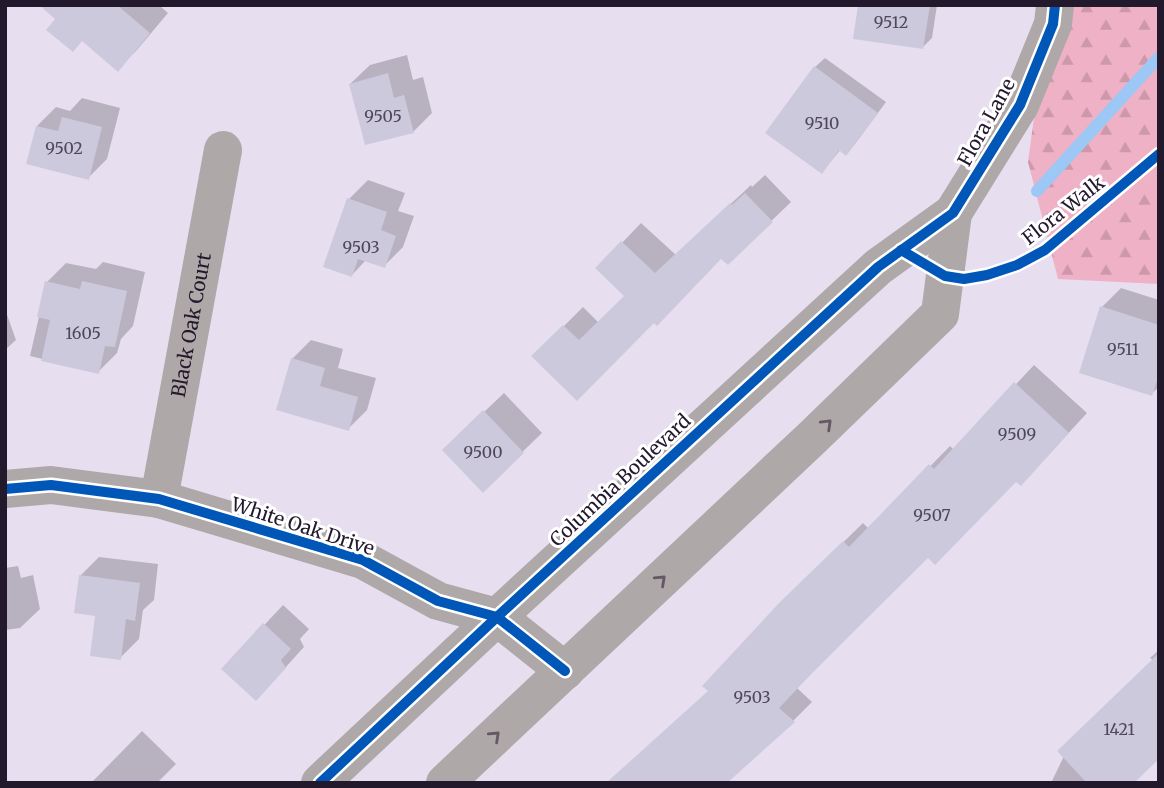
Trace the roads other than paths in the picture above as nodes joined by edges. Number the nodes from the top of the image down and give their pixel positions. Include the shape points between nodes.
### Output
1 (1055, 5) edge
2 (223, 150) dead end
3 (953, 213) junction
4 (5, 489) edge
5 (159, 499) junction
6 (497, 617) junction
7 (565, 671) junction
8 (320, 783) edge
9 (445, 783) edge

1 - 3 street, Flora Lane via 1053,24 1020,106
2 - 5 street, Black Oak Court
3 - 6 street, Columbia Boulevard via 878,267
7 -> 3 street via 940,314
4 - 5 street, White Oak Drive via 51,485
5 - 6 street, White Oak Drive via 363,560 438,601
6 - 7 street, White Oak Drive
6 - 8 street, Columbia Boulevard
9 -> 7 street

